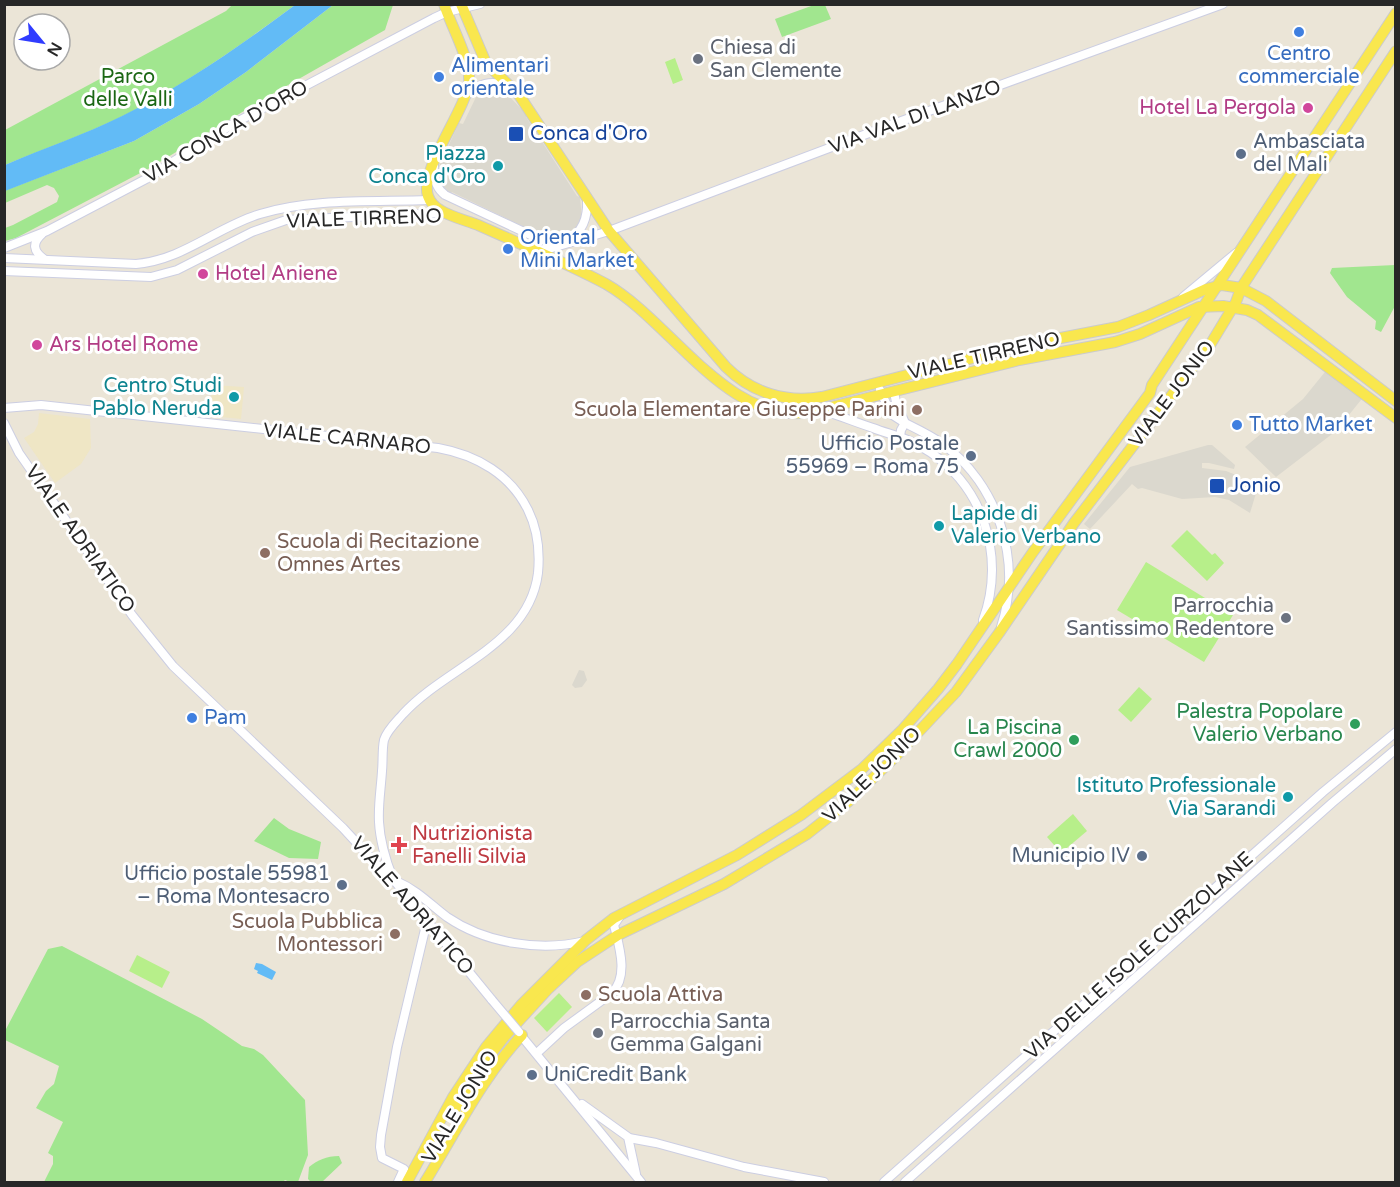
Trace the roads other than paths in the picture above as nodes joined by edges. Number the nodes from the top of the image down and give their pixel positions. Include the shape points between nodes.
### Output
1 (480, 4) edge
2 (1222, 4) edge
3 (462, 6) edge
4 (445, 8) edge
5 (1395, 13) edge
6 (1395, 51) edge
7 (514, 88) junction
8 (459, 111) junction
9 (434, 162) junction
10 (429, 200) junction
11 (587, 200) junction
12 (446, 213) junction
13 (46, 231) junction
14 (609, 231) junction
15 (563, 244) junction
16 (4, 248) edge
17 (534, 251) junction
18 (1238, 251) junction
19 (4, 258) edge
20 (45, 259) junction
21 (4, 271) edge
22 (44, 273) junction
23 (1217, 286) junction
24 (1241, 288) junction
25 (1180, 300) junction
26 (1204, 307) junction
27 (1233, 308) junction
28 (876, 382) junction
29 (894, 392) junction
30 (882, 395) junction
31 (1395, 401) edge
32 (4, 408) edge
33 (820, 410) junction
34 (895, 418) junction
35 (1395, 418) edge
36 (4, 423) edge
37 (905, 423) junction
38 (889, 434) junction
39 (900, 437) junction
40 (1008, 587) junction
41 (981, 626) junction
42 (999, 633) junction
43 (1395, 732) edge
44 (1395, 749) edge
45 (394, 880) junction
46 (625, 912) junction
47 (427, 921) junction
48 (617, 935) junction
49 (586, 940) junction
50 (619, 953) junction
51 (569, 968) junction
52 (520, 1034) junction
53 (537, 1053) junction
54 (575, 1099) junction
55 (618, 1131) junction
56 (629, 1140) junction
57 (608, 1142) junction
58 (614, 1149) junction
59 (639, 1179) edge
60 (398, 1182) edge
61 (407, 1182) edge
62 (415, 1182) edge
63 (425, 1182) edge
64 (824, 1182) edge
65 (884, 1182) edge
66 (905, 1182) edge

1 - 3 street
2 - 14 street, VIA VAL DI LANZO
3 - 4 street
3 - 7 main road via 484,61
4 - 8 main road via 468,74
4 - 13 street, VIA CONCA D'ORO via 231,125 146,179
5 - 18 main road, VIALE JONIO
6 - 24 main road, VIALE JONIO
7 - 8 street via 494,82 480,85 468,94
7 - 11 main road
8 - 9 main road
9 - 10 main road via 427,186
9 - 15 street, VIALE TIRRENO via 435,180 445,195 539,239
10 - 12 main road
10 - 20 street, VIALE TIRRENO via 276,209 180,253 150,262
11 - 14 main road
11 - 15 street via 583,226
12 - 17 main road, VIALE TIRRENO
12 - 22 street, VIALE TIRRENO via 286,220 252,232 177,270 151,277
13 - 16 street, VIA CONCA D'ORO
13 - 20 street via 34,247
14 - 15 street, VIA VAL DI LANZO
14 - 28 main road, VIALE TIRRENO via 722,363 763,392 784,398 812,398
15 - 17 street, VIA VAL DI LANZO
17 - 33 main road, VIALE TIRRENO via 621,294 689,356 750,403 789,414
18 - 23 main road, VIALE JONIO
18 - 25 street
19 - 20 street, VIALE TIRRENO
20 - 22 street
21 - 22 street, VIALE TIRRENO
23 - 24 main road
23 - 25 main road, VIALE TIRRENO
23 - 26 main road, VIALE JONIO
24 - 27 main road, VIALE JONIO
24 - 31 main road via 1272,305
25 - 28 main road, VIALE TIRRENO via 1131,323
26 - 27 main road
26 - 29 main road, VIALE TIRRENO via 1134,336
26 - 40 main road, VIALE JONIO via 1150,393
27 - 35 main road via 1264,319
27 - 42 main road, VIALE JONIO via 1204,353 1074,523
28 - 30 street
29 - 30 main road, VIALE TIRRENO
29 - 37 street
30 - 33 main road, VIALE TIRRENO
30 - 34 street
32 - 45 street, VIALE CARNARO via 36,405 454,451 494,470 509,482 534,524 538,542 534,589 517,624 418,699 384,739 379,821
33 - 38 street
34 - 37 street
34 - 38 street
36 - 45 street, VIALE ADRIATICO via 132,615 173,666
37 - 39 street
37 - 40 street via 946,446 985,489 1008,550
38 - 39 street
39 - 41 street via 921,446 947,466 982,515 993,561 990,597
40 - 41 main road, VIALE JONIO
40 - 42 street
41 - 46 main road, VIALE JONIO via 938,689 855,775 737,855
42 - 48 main road, VIALE JONIO via 941,708 840,810 755,867
43 - 65 street, VIA DELLE ISOLE CURZOLANE
44 - 66 street, VIA DELLE ISOLE CURZOLANE
45 - 47 street, VIALE ADRIATICO
45 - 49 street via 451,919 493,937 545,946
46 - 48 street via 615,922
46 - 49 main road, VIALE JONIO
47 - 52 street, VIALE ADRIATICO, bridge
47 - 60 street via 380,1139 382,1158 404,1169
48 - 50 street
48 - 51 main road, VIALE JONIO
49 - 61 main road, VIALE JONIO via 521,1005 486,1047 453,1097
50 - 51 street via 607,948
50 - 53 street via 623,974 617,988
51 - 62 main road, VIALE JONIO via 521,1017 485,1062
52 - 53 street, VIALE ADRIATICO
52 - 63 main road via 477,1092
53 - 54 street, VIALE ADRIATICO
54 - 55 street
54 - 57 street
55 - 56 street
55 - 57 street via 611,1132
56 - 58 street via 623,1150
56 - 59 street
56 - 64 street
57 - 58 street
58 - 59 street

